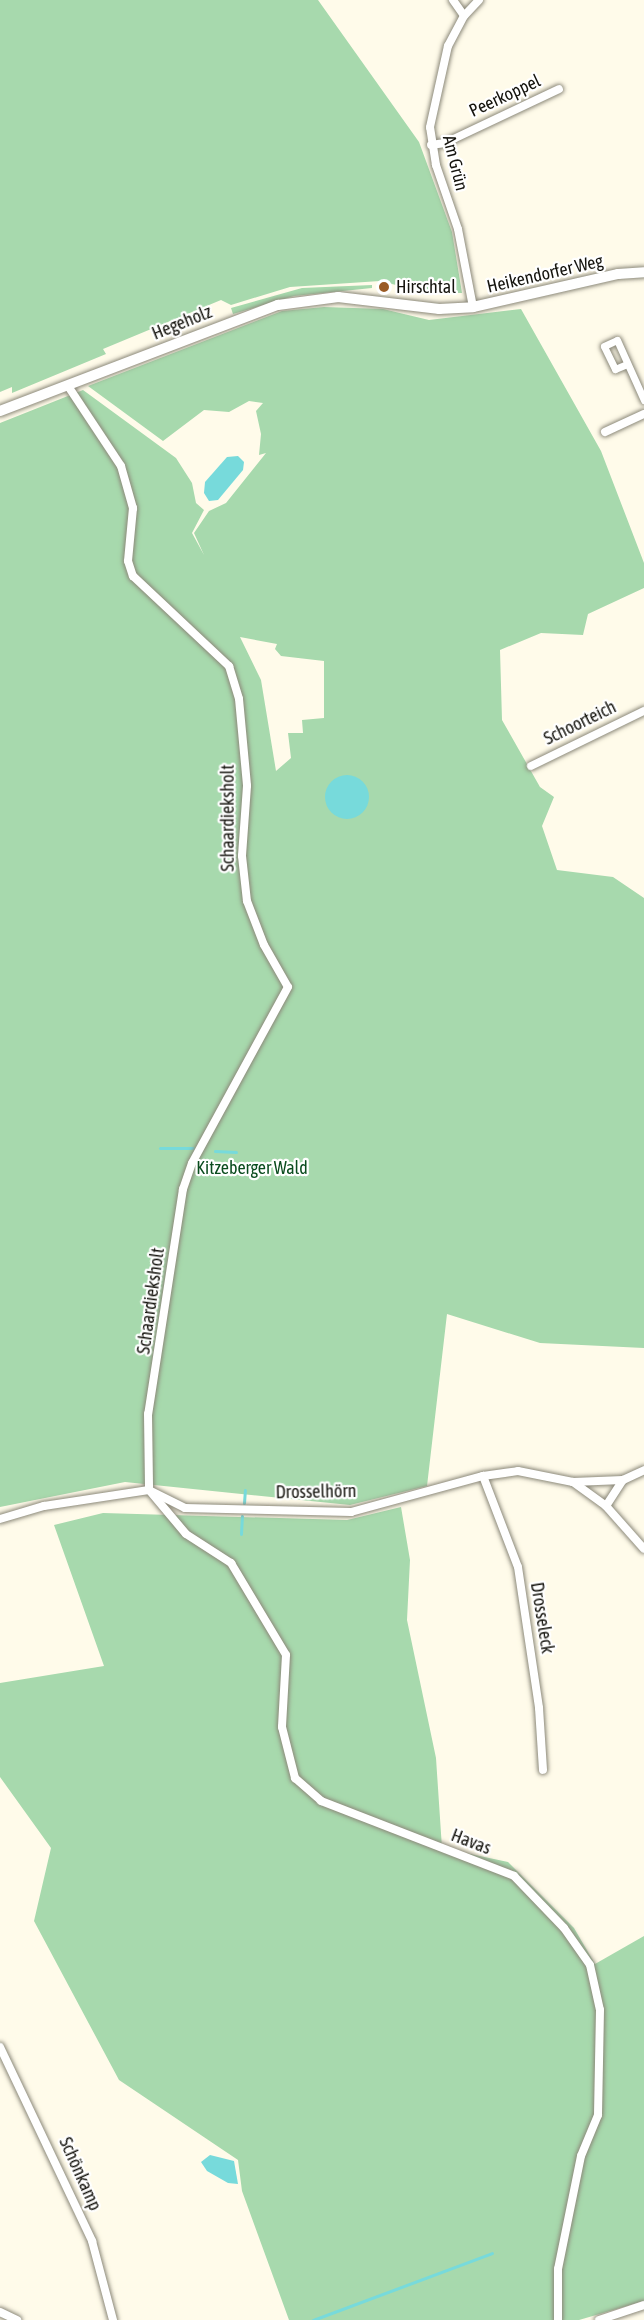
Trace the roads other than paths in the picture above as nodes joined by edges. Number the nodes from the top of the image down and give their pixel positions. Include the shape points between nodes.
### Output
1 (453, 0) edge
2 (480, 0) edge
3 (464, 16) junction
4 (559, 89) dead end
5 (431, 145) junction
6 (644, 272) edge
7 (383, 301) joint
8 (473, 307) junction
9 (627, 363) dead end
10 (68, 386) junction
11 (644, 400) edge
12 (0, 411) edge
13 (644, 414) edge
14 (605, 432) dead end
15 (644, 711) edge
16 (531, 766) dead end
17 (644, 1470) edge
18 (483, 1476) junction
19 (623, 1480) junction
20 (573, 1482) junction
21 (149, 1490) junction
22 (606, 1506) junction
23 (0, 1519) edge
24 (644, 1550) edge
25 (543, 1770) dead end
26 (0, 2047) edge
27 (644, 2305) edge
28 (0, 2312) edge
29 (17, 2320) edge
30 (113, 2320) edge
31 (558, 2320) edge
32 (599, 2320) edge

1 - 3 street
2 - 3 street, Am Grün
3 - 5 street, Am Grün via 448,46 432,105
4 - 5 street, Peerkoppel via 445,143
5 - 8 street, Am Grün via 458,229
6 - 8 street, Heikendorfer Weg via 618,274
7 - 8 street, Heikendorfer Weg via 439,309
7 - 10 street, Hegeholz via 338,297 278,305
9 - 11 street
10 - 12 street, Hegeholz
10 - 21 street, Schaardieksholt via 121,466 133,508 128,561 133,576 229,666 239,699 247,786 242,856 247,901 264,945 288,987 192,1163 183,1189 159,1367 148,1414
13 - 14 street
15 - 16 street, Schoorteich
17 - 19 street
18 - 20 street, Drosselhörn via 518,1471
18 - 21 street, Drosselhörn via 351,1512 184,1508
18 - 25 street, Drosseleck via 518,1567 539,1708
19 - 20 street
19 - 22 street
20 - 22 street, Drosselhörn
21 - 23 street via 44,1506
21 - 31 street, Havas via 186,1534 231,1563 286,1655 282,1727 296,1778 321,1801 514,1876 564,1928 590,1965 600,2010 598,2115 581,2156 558,2269
22 - 24 street, Drosselhörn
26 - 30 street, Schönkamp via 92,2241
27 - 32 street
28 - 29 street

